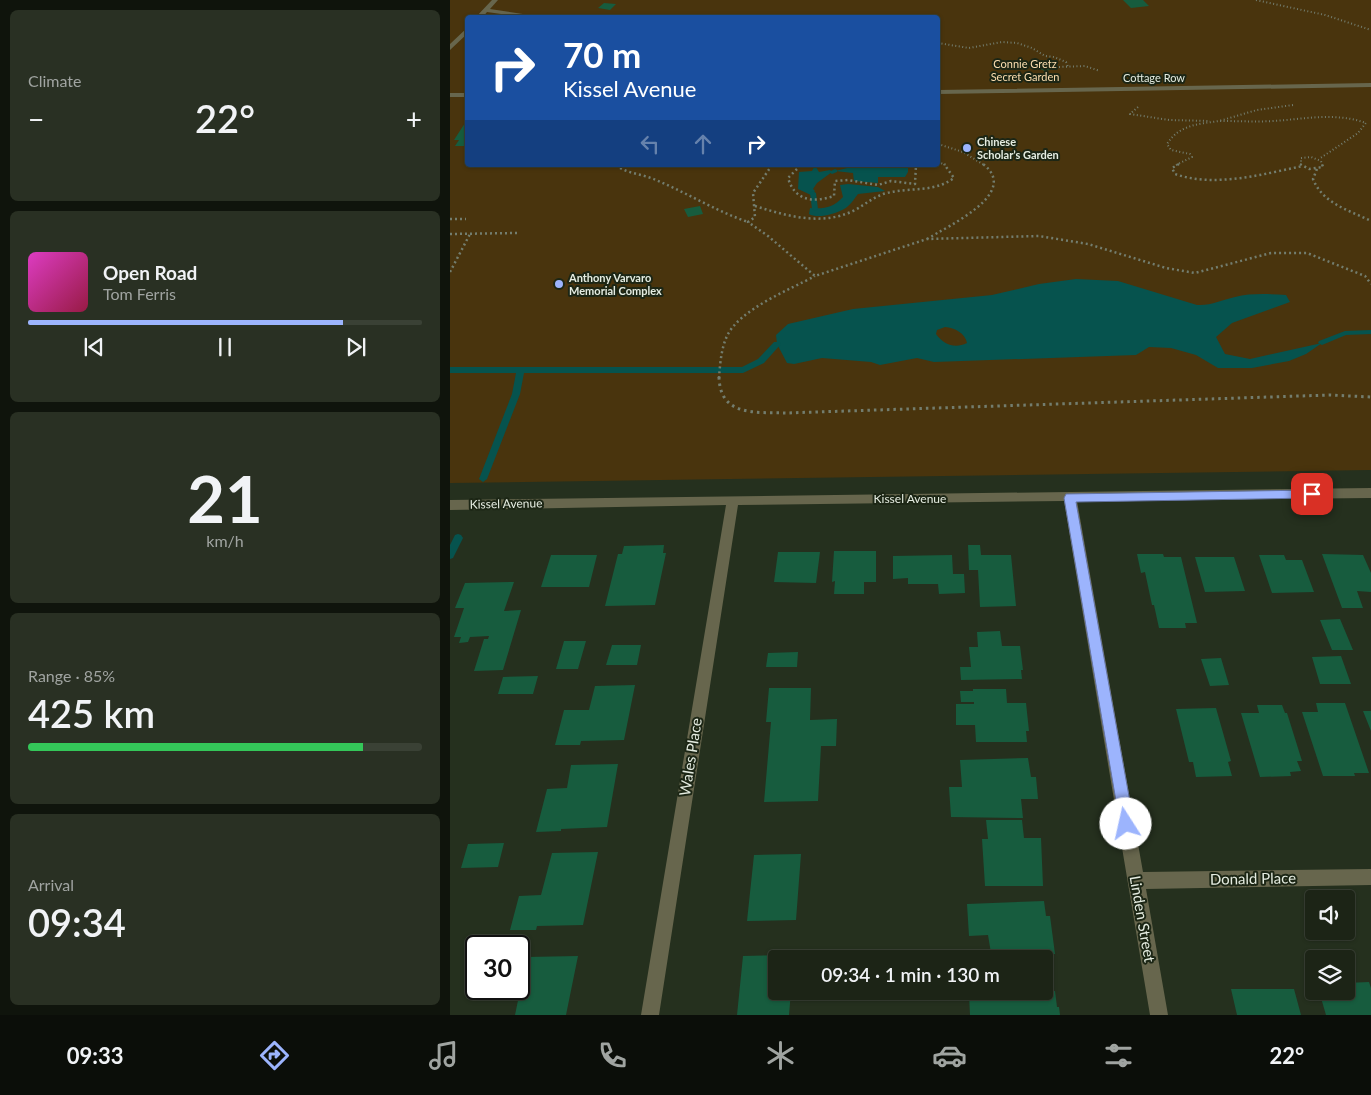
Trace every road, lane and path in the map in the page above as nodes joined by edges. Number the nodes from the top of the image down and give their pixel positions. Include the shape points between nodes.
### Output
1 (495, 0) edge
2 (1256, 0) edge
3 (485, 10) junction
4 (481, 15) edge
5 (523, 15) edge
6 (1371, 30) edge
7 (465, 32) edge
8 (940, 43) edge
9 (450, 48) edge
10 (1371, 85) edge
11 (1061, 89) junction
12 (940, 92) edge
13 (450, 95) edge
14 (465, 95) edge
15 (1285, 102) dead end
16 (1142, 105) dead end
17 (1219, 121) junction
18 (940, 145) edge
19 (1319, 159) junction
20 (940, 162) edge
21 (1303, 166) junction
22 (619, 167) edge
23 (771, 167) edge
24 (916, 167) edge
25 (797, 169) dead end
26 (1317, 169) junction
27 (755, 206) junction
28 (466, 218) dead end
29 (450, 219) edge
30 (1371, 221) edge
31 (748, 222) junction
32 (450, 234) edge
33 (470, 234) junction
34 (517, 234) dead end
35 (927, 239) junction
36 (450, 272) edge
37 (1371, 273) edge
38 (815, 276) junction
39 (1366, 276) junction
40 (1371, 284) edge
41 (1371, 397) edge
42 (1371, 493) edge
43 (1070, 498) junction
44 (733, 500) junction
45 (450, 505) edge
46 (1371, 877) edge
47 (1136, 881) junction
48 (650, 1015) edge
49 (1159, 1015) edge

1 - 3 lane
2 - 6 path via 1325,15
3 - 4 lane
3 - 5 lane
7 - 9 lane
8 - 11 path via 969,48 1002,42 1023,45 1066,62 1069,71 1056,80
10 - 11 lane, Cottage Row
11 - 12 lane, Cottage Row
13 - 14 lane
15 - 17 path via 1293,105 1257,110
16 - 17 path via 1130,114 1169,120
17 - 19 path via 1314,117 1366,123 1358,133
17 - 21 path via 1182,128 1172,136 1167,144 1171,150 1192,157 1174,166 1175,174 1220,179
18 - 35 path via 963,151 980,161 991,174 993,188 986,202
19 - 21 path via 1301,158 1299,162
19 - 26 path via 1323,165
20 - 27 path via 950,169 954,178 944,186 929,191 891,192 836,216 810,218
21 - 26 path
22 - 31 path via 677,188 715,209
23 - 27 path via 754,192
24 - 25 path via 915,184 902,181 878,185 835,181 834,196 812,202 804,200 792,189 788,178
26 - 30 path via 1313,179 1318,191
27 - 31 path via 755,217
28 - 29 path
31 - 38 path
32 - 33 path
33 - 34 path
33 - 36 path
35 - 38 path
35 - 39 path via 1039,236 1088,244 1166,268 1195,273 1271,253 1307,253
37 - 39 path
38 - 41 path via 757,307 726,335 716,382 727,404 740,410 786,412 1330,395
39 - 40 path
42 - 43 street, Kissel Avenue
43 - 44 street, Kissel Avenue
43 - 47 street, Linden Street
44 - 45 street, Kissel Avenue
44 - 48 street, Wales Place
46 - 47 street, Donald Place
47 - 49 street, Linden Street

